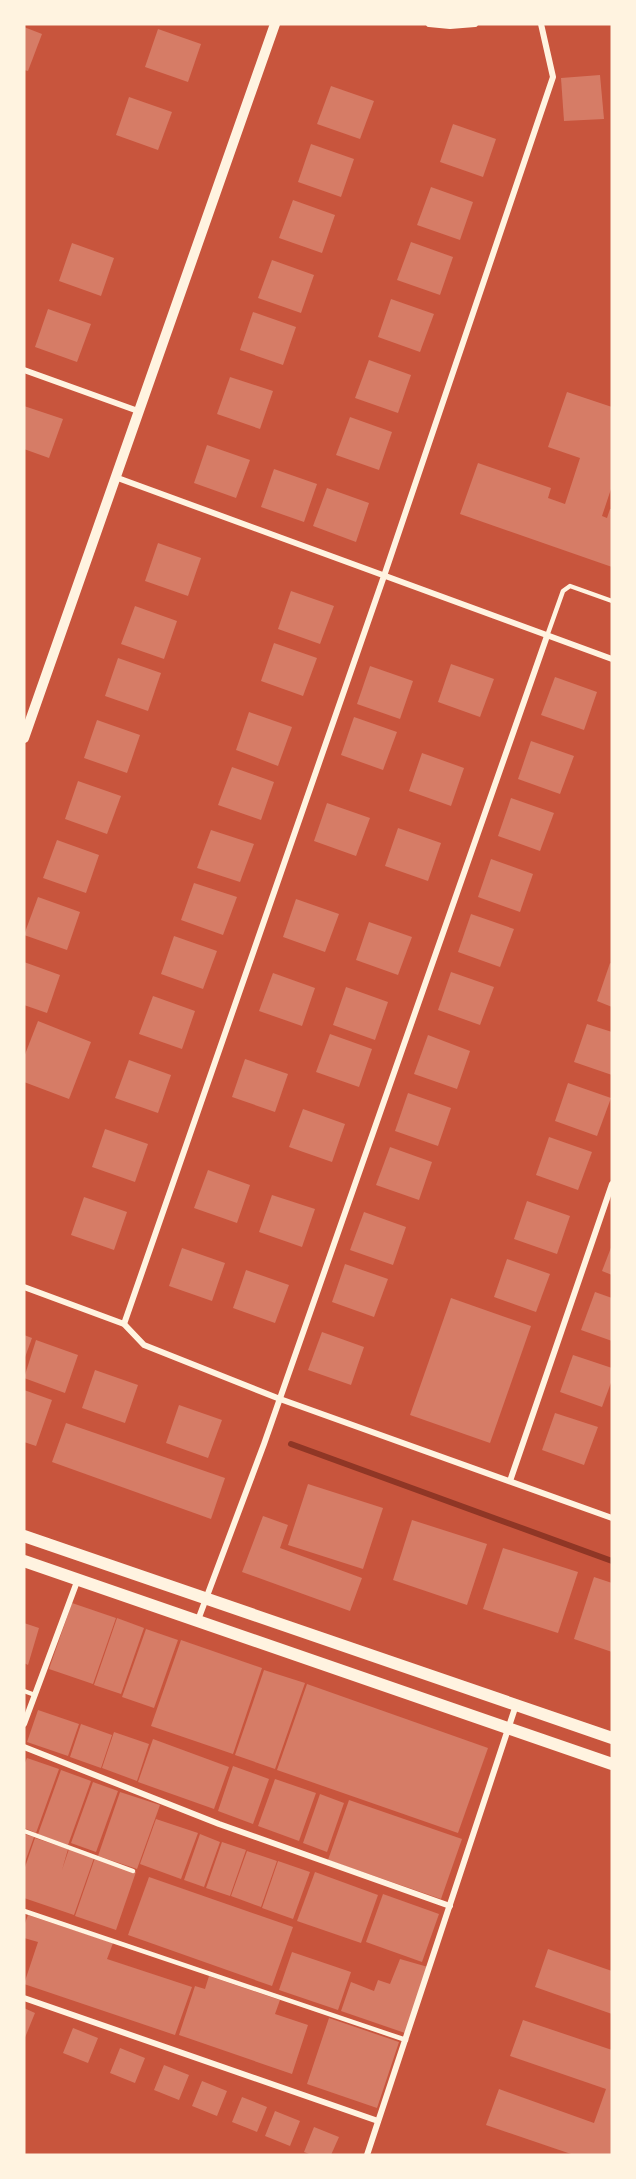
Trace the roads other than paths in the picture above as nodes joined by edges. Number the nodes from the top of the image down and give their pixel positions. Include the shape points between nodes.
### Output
1 (275, 24) edge
2 (429, 24) edge
3 (476, 24) edge
4 (541, 24) edge
5 (24, 370) edge
6 (138, 411) junction
7 (115, 477) junction
8 (384, 576) junction
9 (612, 601) edge
10 (548, 636) junction
11 (612, 659) edge
12 (24, 738) edge
13 (612, 1184) edge
14 (24, 1287) edge
15 (124, 1324) junction
16 (280, 1399) junction
17 (510, 1481) junction
18 (612, 1518) edge
19 (24, 1536) edge
20 (24, 1561) edge
21 (78, 1579) junction
22 (206, 1598) junction
23 (198, 1620) junction
24 (24, 1691) edge
25 (35, 1695) junction
26 (516, 1705) junction
27 (24, 1724) edge
28 (508, 1729) junction
29 (612, 1738) edge
30 (24, 1747) edge
31 (612, 1764) edge
32 (24, 1831) edge
33 (133, 1870) dead end
34 (450, 1906) junction
35 (24, 1911) edge
36 (24, 1998) edge
37 (406, 2040) junction
38 (378, 2121) junction
39 (367, 2155) edge

1 - 6 street
2 - 3 street
4 - 8 street via 553,77
5 - 6 street
6 - 7 street
7 - 8 street
7 - 12 street
8 - 10 street
8 - 15 street
9 - 10 lane via 570,586 563,591
10 - 11 street
10 - 16 street
13 - 17 street
14 - 15 street
15 - 16 street via 144,1345
16 - 17 street
16 - 22 street
17 - 18 street
19 - 22 main road
20 - 21 main road
21 - 23 main road
21 - 25 street
22 - 23 street
22 - 26 main road
23 - 28 main road
24 - 25 lane
25 - 27 street
26 - 28 street
26 - 29 main road
28 - 31 main road
28 - 34 street
30 - 34 street via 219,1824
32 - 33 lane
34 - 37 street
35 - 37 lane
36 - 38 street
37 - 38 street
38 - 39 street

